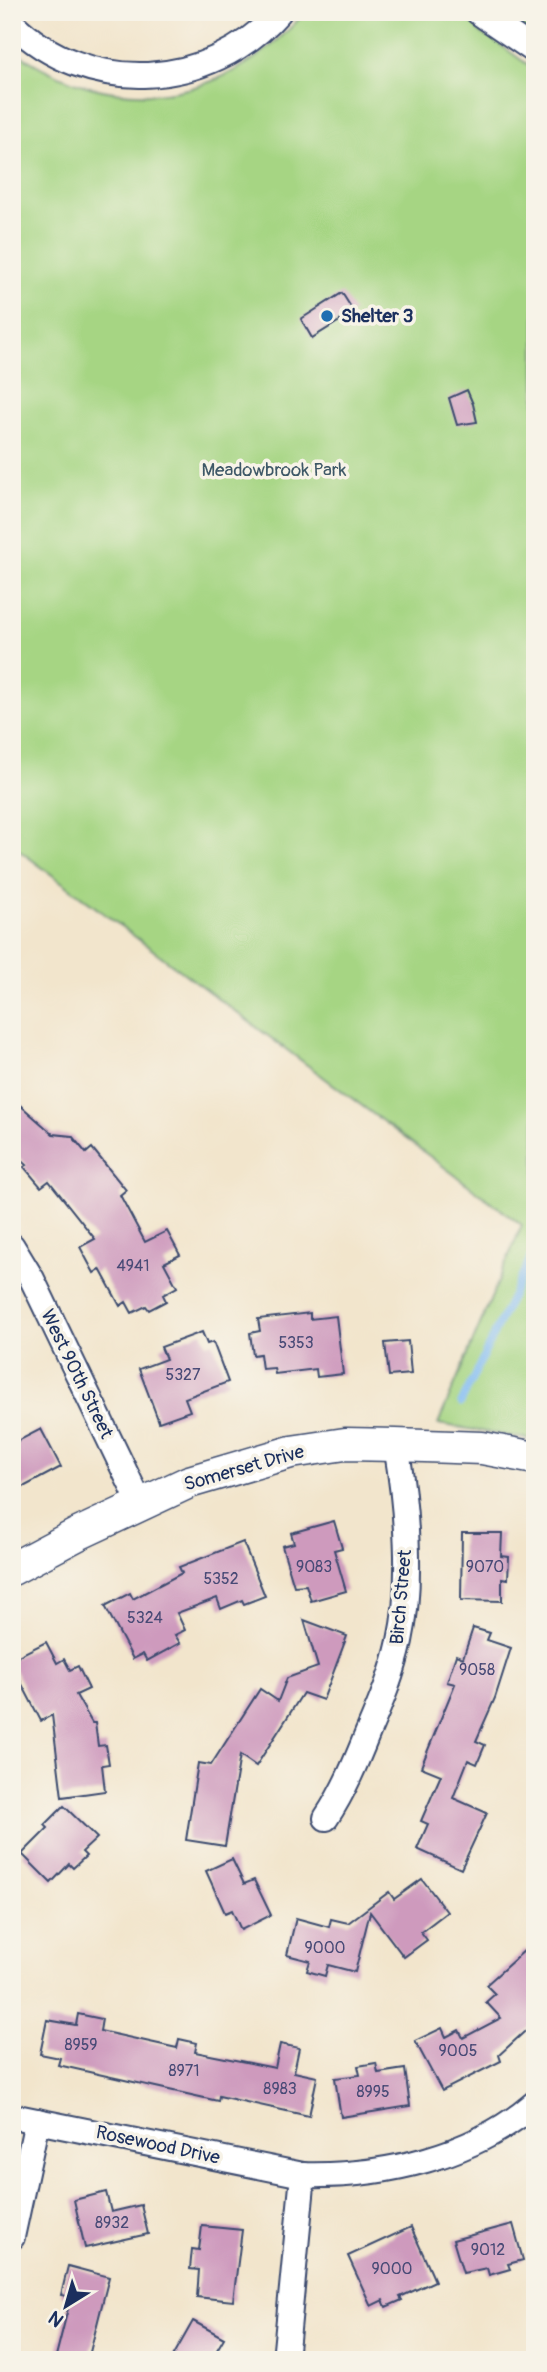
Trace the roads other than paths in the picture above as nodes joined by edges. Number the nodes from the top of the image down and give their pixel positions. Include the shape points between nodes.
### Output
1 (279, 12) edge
2 (478, 12) edge
3 (12, 23) edge
4 (535, 51) edge
5 (12, 1246) edge
6 (396, 1445) junction
7 (535, 1458) edge
8 (140, 1503) junction
9 (12, 1569) edge
10 (326, 1818) dead end
11 (535, 2103) edge
12 (12, 2116) edge
13 (37, 2120) junction
14 (303, 2175) junction
15 (12, 2237) edge
16 (285, 2360) edge

1 - 3 street via 209,61 182,70 138,75 110,74 73,64 38,45
2 - 4 street
5 - 8 street, West 90th Street
6 - 7 street, Somerset Drive via 482,1448
6 - 8 street, Somerset Drive via 345,1444 291,1452 189,1482
6 - 10 street, Birch Street via 406,1546 400,1639 388,1684 345,1789
8 - 9 street, Somerset Drive
11 - 14 street, Rosewood Drive via 485,2136 438,2156 362,2173
12 - 13 street, Rosewood Drive
13 - 14 street, Rosewood Drive
13 - 15 street
14 - 16 street

